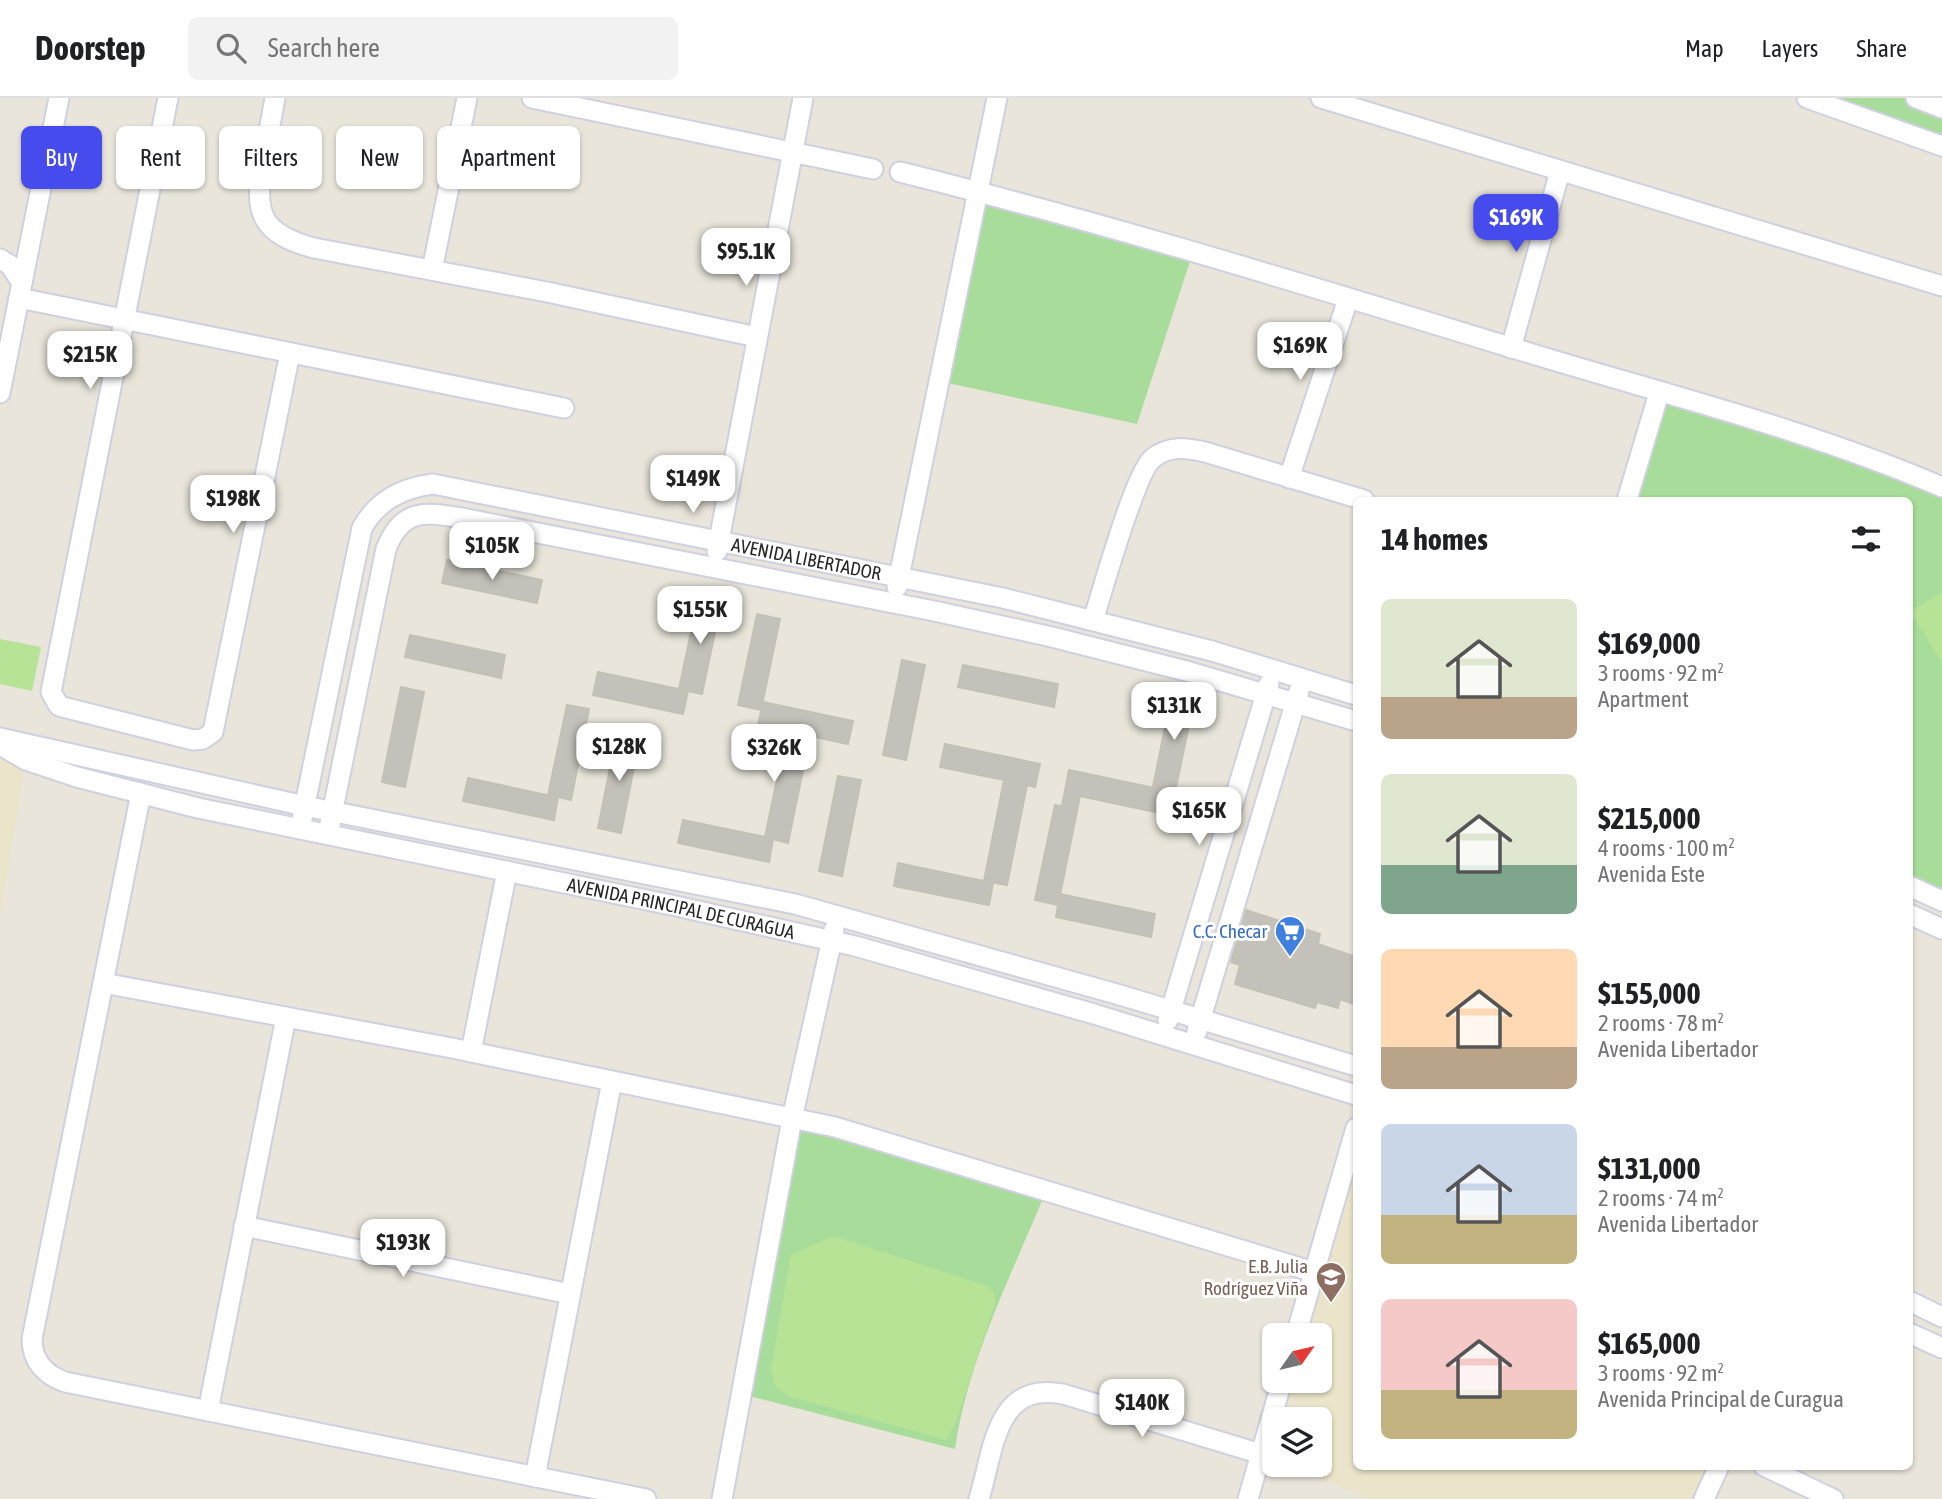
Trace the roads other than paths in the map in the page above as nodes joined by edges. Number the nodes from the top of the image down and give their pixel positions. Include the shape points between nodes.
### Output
1 (59, 98) edge
2 (168, 98) edge
3 (275, 98) edge
4 (467, 98) edge
5 (532, 98) edge
6 (803, 98) edge
7 (997, 98) edge
8 (1321, 98) edge
9 (1807, 98) edge
10 (1916, 98) edge
11 (1942, 108) edge
12 (1942, 146) edge
13 (793, 153) junction
14 (873, 169) dead end
15 (900, 172) dead end
16 (1560, 172) junction
17 (978, 192) junction
18 (0, 259) edge
19 (432, 270) junction
20 (1942, 286) edge
21 (20, 290) junction
22 (1349, 299) junction
23 (124, 319) junction
24 (757, 337) junction
25 (1511, 348) junction
26 (290, 352) junction
27 (0, 393) edge
28 (1659, 393) junction
29 (564, 408) dead end
30 (1289, 478) junction
31 (1942, 487) edge
32 (1354, 497) edge
33 (1628, 497) edge
34 (719, 541) junction
35 (713, 568) junction
36 (899, 576) junction
37 (894, 603) junction
38 (1093, 620) junction
39 (1274, 670) junction
40 (1302, 678) junction
41 (1266, 694) junction
42 (1353, 694) edge
43 (1296, 702) junction
44 (1353, 720) edge
45 (0, 737) edge
46 (0, 745) edge
47 (141, 793) junction
48 (305, 806) junction
49 (332, 811) junction
50 (300, 829) junction
51 (327, 835) junction
52 (507, 871) junction
53 (1913, 887) edge
54 (1940, 895) edge
55 (837, 915) junction
56 (1913, 916) edge
57 (1942, 929) edge
58 (831, 940) junction
59 (103, 983) junction
60 (1171, 1010) junction
61 (286, 1017) junction
62 (1201, 1019) junction
63 (1164, 1036) junction
64 (1193, 1045) junction
65 (471, 1052) junction
66 (1353, 1065) edge
67 (612, 1081) junction
68 (1353, 1094) edge
69 (792, 1118) junction
70 (1353, 1138) edge
71 (244, 1226) junction
72 (1314, 1272) junction
73 (570, 1294) junction
74 (1913, 1303) edge
75 (1942, 1317) edge
76 (1299, 1323) edge
77 (1913, 1335) edge
78 (1942, 1348) edge
79 (1279, 1393) edge
80 (208, 1411) junction
81 (1261, 1454) junction
82 (1717, 1470) edge
83 (1772, 1470) edge
84 (535, 1477) junction
85 (646, 1499) edge
86 (722, 1499) edge
87 (979, 1499) edge
88 (1248, 1499) edge
89 (1704, 1499) edge
90 (1833, 1499) edge

1 - 21 street
2 - 23 street
3 - 19 street via 258,189 259,207 270,226 297,243
4 - 19 street
5 - 13 street
6 - 13 street
7 - 17 street
8 - 16 street
9 - 12 street
10 - 11 street
13 - 14 street
13 - 24 street
15 - 17 street
16 - 20 street
16 - 25 street
17 - 22 street
17 - 36 street
18 - 21 street via 10,265
19 - 24 street
21 - 23 street
21 - 27 street
22 - 25 street
22 - 30 street
23 - 26 street
23 - 26 street via 51,696 67,710 193,740 209,736 216,725
24 - 34 street
25 - 28 street
26 - 29 street
28 - 31 street via 1853,453
28 - 33 street
30 - 32 street
30 - 38 street via 1191,449 1171,449 1154,457 1142,475
34 - 35 street
34 - 36 street, AVENIDA LIBERTADOR
34 - 48 street, AVENIDA LIBERTADOR via 450,485 417,486 390,497 369,516 357,545
35 - 37 street, AVENIDA LIBERTADOR
35 - 49 street, AVENIDA LIBERTADOR via 462,518 424,513 406,520 390,537 381,568
36 - 37 street
36 - 38 street, AVENIDA LIBERTADOR
37 - 41 street, AVENIDA LIBERTADOR via 1106,650
38 - 39 street, AVENIDA LIBERTADOR
39 - 40 street, AVENIDA LIBERTADOR
39 - 41 street
40 - 42 street, AVENIDA LIBERTADOR
40 - 43 street
41 - 43 street, AVENIDA LIBERTADOR
41 - 60 street
43 - 44 street, AVENIDA LIBERTADOR
43 - 62 street
45 - 48 street, AVENIDA PRINCIPAL DE CURAGUA
46 - 47 street, AVENIDA PRINCIPAL DE CURAGUA via 50,769
47 - 50 street, AVENIDA PRINCIPAL DE CURAGUA
47 - 59 street
48 - 49 street, AVENIDA PRINCIPAL DE CURAGUA
48 - 50 street, AVENIDA LIBERTADOR
49 - 51 street, AVENIDA LIBERTADOR
49 - 55 street, AVENIDA PRINCIPAL DE CURAGUA
50 - 51 street, AVENIDA PRINCIPAL DE CURAGUA
51 - 52 street, AVENIDA PRINCIPAL DE CURAGUA
52 - 58 street, AVENIDA PRINCIPAL DE CURAGUA
52 - 65 street
53 - 54 street
55 - 58 street
55 - 60 street, AVENIDA PRINCIPAL DE CURAGUA
56 - 57 street
58 - 63 street, AVENIDA PRINCIPAL DE CURAGUA
58 - 69 street
59 - 61 street
59 - 80 street via 32,1339 33,1354 42,1368 65,1382
60 - 62 street, AVENIDA PRINCIPAL DE CURAGUA
60 - 63 street
61 - 65 street
61 - 71 street
62 - 64 street
62 - 66 street, AVENIDA PRINCIPAL DE CURAGUA
63 - 64 street, AVENIDA PRINCIPAL DE CURAGUA
64 - 68 street, AVENIDA PRINCIPAL DE CURAGUA
65 - 67 street
67 - 69 street
67 - 73 street
69 - 72 street via 890,1142
69 - 86 street
70 - 72 street
71 - 73 street
71 - 80 street
72 - 76 street
73 - 84 street
74 - 75 street
77 - 78 street
79 - 81 street
80 - 84 street
81 - 87 street via 1041,1391 1023,1396 1008,1409
81 - 88 street
82 - 89 street
83 - 90 street
84 - 85 street

